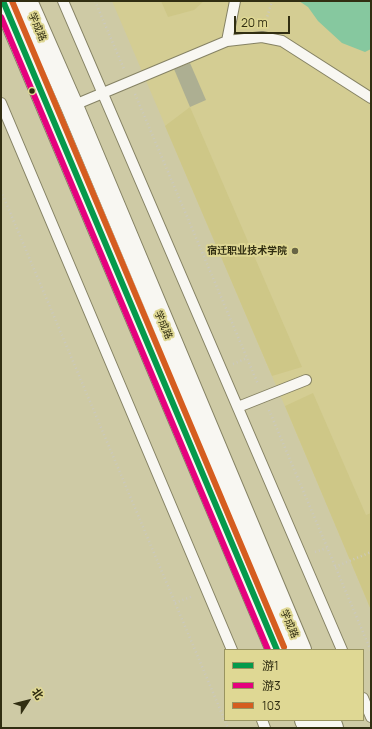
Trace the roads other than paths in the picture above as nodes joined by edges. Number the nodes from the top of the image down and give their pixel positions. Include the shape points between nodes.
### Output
1 (3, 1) edge
2 (26, 1) edge
3 (63, 1) edge
4 (235, 1) edge
5 (227, 41) junction
6 (103, 93) junction
7 (371, 98) edge
8 (1, 103) edge
9 (72, 106) junction
10 (306, 380) dead end
11 (238, 406) junction
12 (232, 649) edge
13 (277, 649) edge
14 (300, 649) edge
15 (342, 649) edge
16 (364, 700) edge
17 (371, 717) edge

1 - 13 main road
2 - 9 main road, 学成路
3 - 6 lane
4 - 5 lane
5 - 6 lane
5 - 7 lane via 262,37 282,42
6 - 9 lane
6 - 11 lane
8 - 12 lane
9 - 14 main road, 学成路
10 - 11 lane
11 - 15 lane
16 - 17 lane

